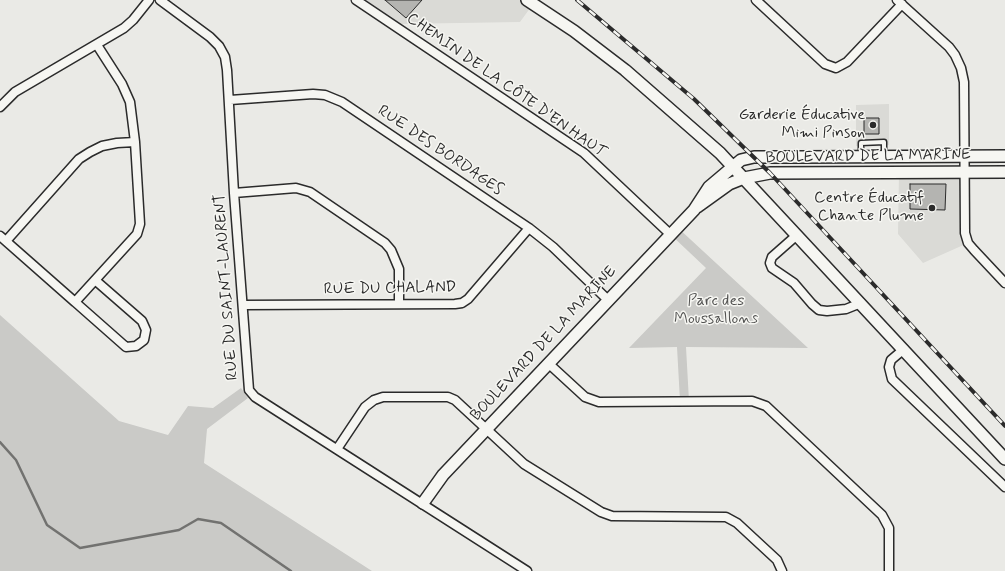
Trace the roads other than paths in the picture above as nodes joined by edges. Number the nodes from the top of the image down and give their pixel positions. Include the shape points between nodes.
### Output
1 (149, 0) edge
2 (160, 0) edge
3 (356, 0) edge
4 (527, 0) edge
5 (756, 0) edge
6 (900, 2) edge
7 (97, 45) junction
8 (230, 100) junction
9 (0, 107) edge
10 (135, 142) junction
11 (965, 155) junction
12 (884, 156) junction
13 (1005, 156) edge
14 (733, 166) junction
15 (965, 171) junction
16 (884, 172) junction
17 (1005, 172) edge
18 (744, 178) junction
19 (234, 193) junction
20 (694, 210) junction
21 (528, 228) junction
22 (670, 234) junction
23 (797, 235) junction
24 (3, 239) edge
25 (95, 280) junction
26 (1005, 283) edge
27 (608, 300) junction
28 (75, 302) junction
29 (399, 303) junction
30 (861, 303) junction
31 (243, 305) junction
32 (904, 349) junction
33 (548, 363) junction
34 (486, 429) junction
35 (337, 449) junction
36 (1005, 459) edge
37 (1005, 487) edge
38 (423, 503) junction
39 (527, 571) edge
40 (782, 571) edge
41 (889, 571) edge

1 - 7 street via 129,24
2 - 8 street, RUE DU SAINT-LAURENT via 219,46 228,70
3 - 22 street, CHEMIN DE LA CÔTE D'EN HAUT via 584,153
4 - 14 street via 625,70
5 - 6 street via 825,64 836,68 848,62
6 - 11 street via 942,40 959,61 964,82
7 - 9 street via 15,92
7 - 10 street via 122,84 130,102
8 - 19 street, RUE DU SAINT-LAURENT
8 - 21 street, RUE DES BORDAGES via 313,94 335,98
10 - 24 street via 102,146 79,160
10 - 25 street via 139,229 134,238
11 - 12 street, BOULEVARD DE LA MARINE
11 - 13 street, BOULEVARD DE LA MARINE
11 - 15 street
12 - 14 street, BOULEVARD DE LA MARINE via 754,157 741,160
12 - 16 street
14 - 18 street
14 - 20 street, BOULEVARD DE LA MARINE via 709,187
15 - 16 street, BOULEVARD DE LA MARINE
15 - 17 street, BOULEVARD DE LA MARINE
15 - 26 street via 965,233 968,243
16 - 18 street, BOULEVARD DE LA MARINE via 770,173
18 - 20 street, BOULEVARD DE LA MARINE via 730,184
18 - 23 street
19 - 29 street via 296,188 310,192 385,242 399,268
19 - 31 street, RUE DU SAINT-LAURENT
20 - 22 street, BOULEVARD DE LA MARINE
21 - 27 street, RUE DES BORDAGES
21 - 29 street, RUE DU CHALAND via 468,299 455,304
22 - 27 street, BOULEVARD DE LA MARINE
23 - 30 street
23 - 30 street via 772,258 772,268 794,282 820,310 846,309
24 - 28 street
25 - 28 street
25 - 28 street via 142,321 146,330 144,340 136,346 126,347
27 - 33 street, BOULEVARD DE LA MARINE
29 - 31 street, RUE DU CHALAND
30 - 32 street
31 - 35 street, RUE DU SAINT-LAURENT via 249,390 255,397
32 - 36 street
32 - 37 street via 891,360 889,367 892,379
33 - 34 street, BOULEVARD DE LA MARINE
33 - 41 street via 585,397 599,402 752,401 766,406 882,515 889,528
34 - 35 street via 455,400 448,397 383,397 365,407
34 - 38 street, BOULEVARD DE LA MARINE via 443,475
34 - 40 street via 524,464 601,512 612,516 726,517 737,523 777,560
35 - 38 street, RUE DU SAINT-LAURENT
38 - 39 street, RUE DU SAINT-LAURENT

